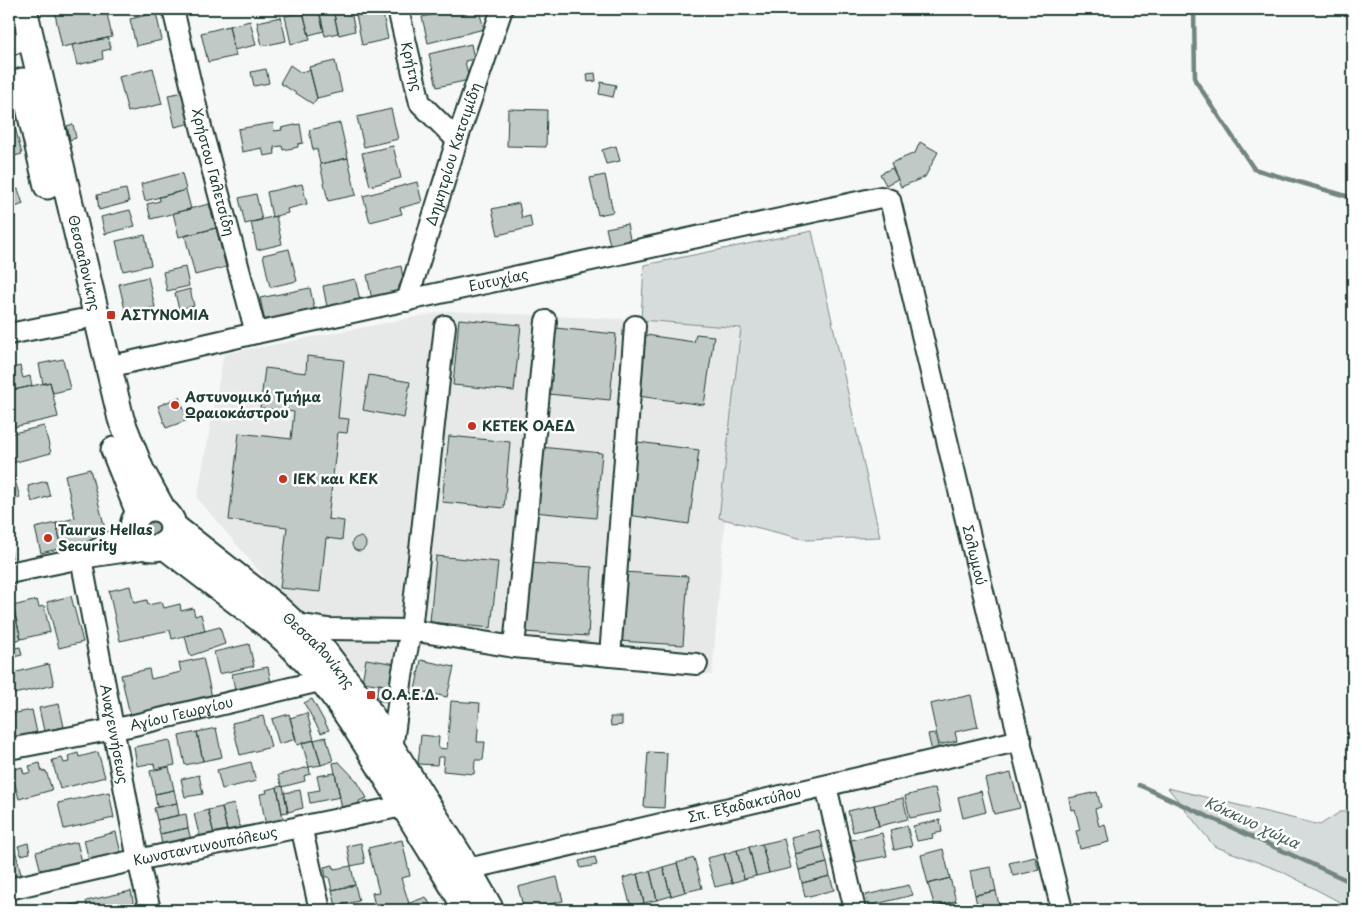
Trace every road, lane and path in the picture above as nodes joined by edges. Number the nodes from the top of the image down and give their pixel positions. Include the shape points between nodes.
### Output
1 (24, 9) edge
2 (175, 9) edge
3 (398, 9) edge
4 (502, 9) edge
5 (9, 18) edge
6 (12, 44) edge
7 (456, 140) junction
8 (890, 200) joint
9 (407, 301) junction
10 (80, 320) junction
11 (546, 321) dead end
12 (445, 326) dead end
13 (635, 326) dead end
14 (256, 332) junction
15 (9, 334) edge
16 (108, 367) junction
17 (154, 529) junction
18 (81, 558) junction
19 (9, 574) edge
20 (297, 624) junction
21 (411, 630) junction
22 (514, 647) junction
23 (610, 656) junction
24 (697, 664) dead end
25 (324, 680) junction
26 (113, 730) junction
27 (1021, 740) junction
28 (9, 749) edge
29 (392, 749) junction
30 (826, 786) junction
31 (403, 806) junction
32 (301, 826) junction
33 (138, 860) junction
34 (468, 869) junction
35 (9, 889) edge
36 (150, 910) edge
37 (320, 910) edge
38 (467, 910) edge
39 (491, 910) edge
40 (855, 910) edge
41 (1062, 910) edge

1 - 16 main road, Θεσσαλονίκης
2 - 14 street, Χρήστου Γαλετσίδη via 202,130
3 - 7 street, Κρήτης via 420,103
4 - 7 street, Δημητρίου Κατσιμίδη
5 - 6 main road, Θεσσαλονίκης
6 - 10 main road, Θεσσαλονίκης
7 - 9 street, Δημητρίου Κατσιμίδη
8 - 9 street, Ευτυχίας via 881,197
8 - 27 street, Σολωμού
9 - 14 street, Ευτυχίας
10 - 15 street
10 - 17 main road, Θεσσαλονίκης via 106,430
11 - 22 street
12 - 21 street
13 - 23 street
14 - 16 street, Ευτυχίας
16 - 17 main road, Θεσσαλονίκης
17 - 18 street
17 - 20 main road, Θεσσαλονίκης
17 - 25 main road, Θεσσαλονίκης via 292,645
18 - 19 street
18 - 26 street, Αναγεννήσεως
20 - 21 street via 328,629
20 - 29 main road, Θεσσαλονίκης via 341,671
21 - 22 street
21 - 29 street
22 - 23 street
23 - 24 street
25 - 26 street, Αγίου Γεωργίου
25 - 31 main road, Θεσσαλονίκης via 357,727
26 - 28 street, Αγίου Γεωργίου
26 - 33 street, Αναγεννήσεως
27 - 30 street, Σπ. Εξαδακτύλου
27 - 41 street, Σολωμού
29 - 34 main road, Θεσσαλονίκης
30 - 34 street, Σπ. Εξαδακτύλου
30 - 40 street
31 - 32 street, Κωνσταντινουπόλεως
31 - 38 main road, Θεσσαλονίκης
32 - 33 street, Κωνσταντινουπόλεως
32 - 37 street
33 - 35 street, Κωνσταντινουπόλεως
33 - 36 street, Αναγεννήσεως
34 - 39 main road, Θεσσαλονίκης

